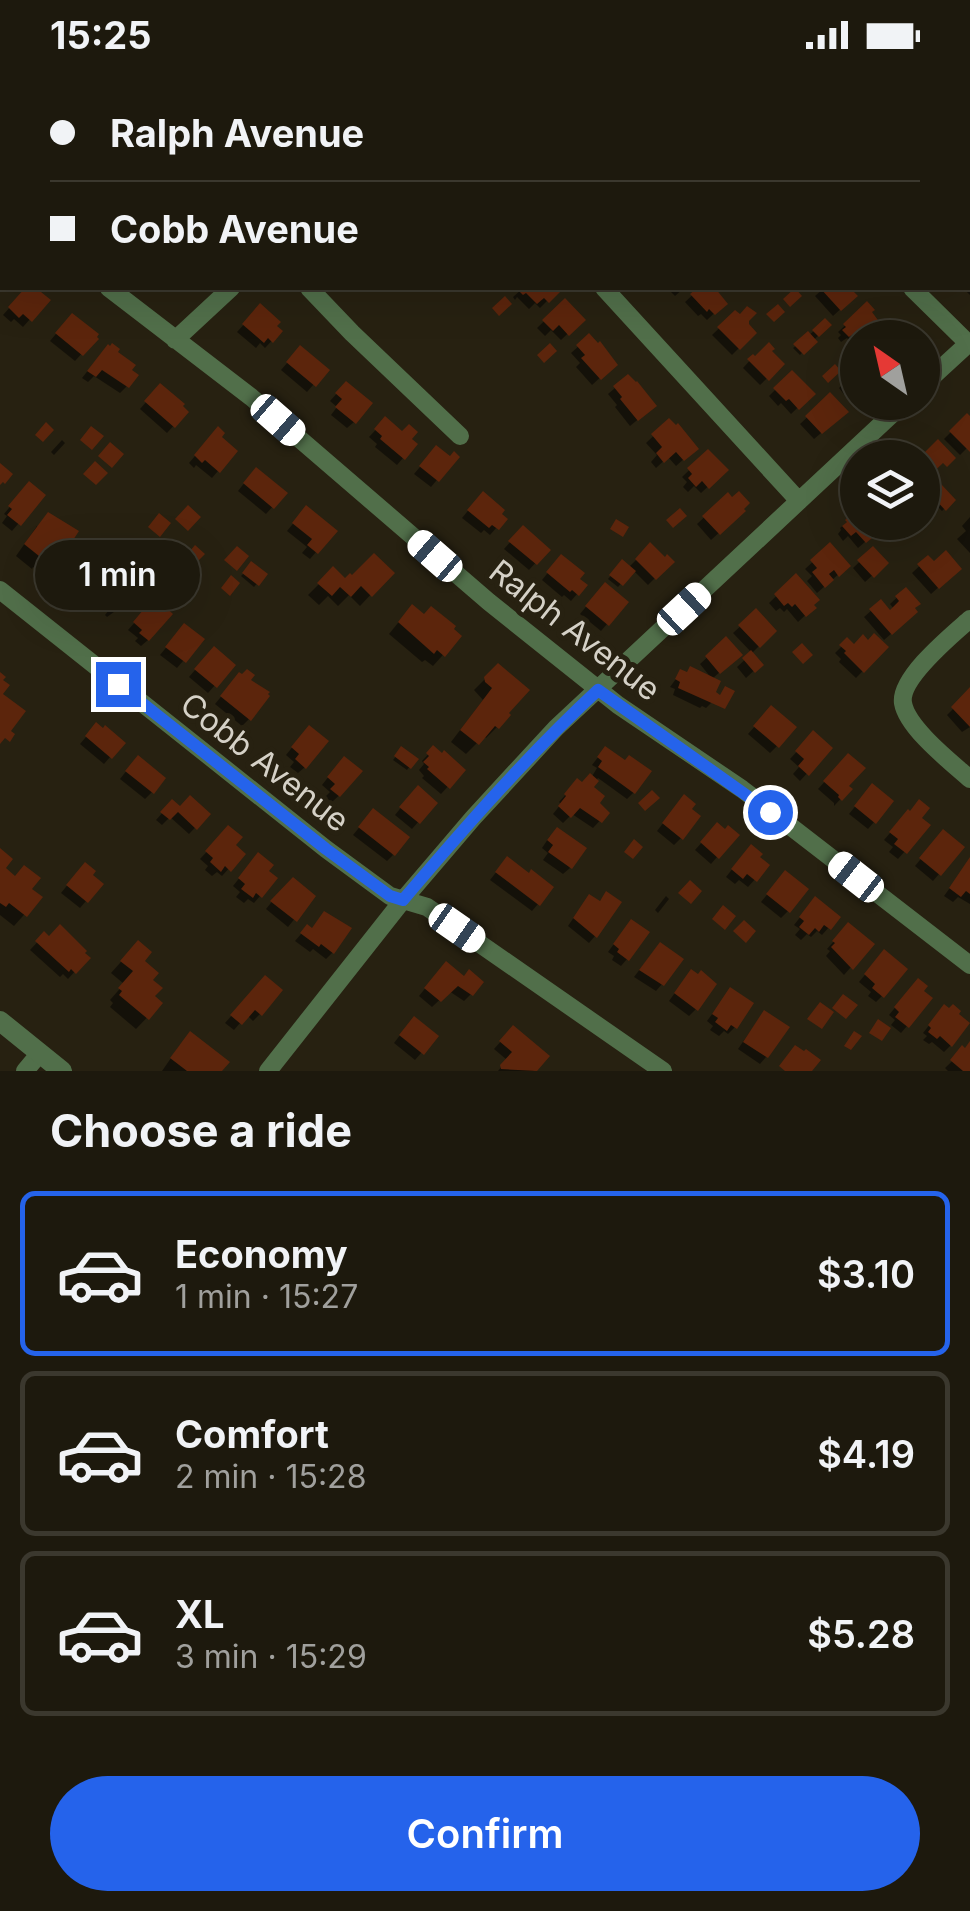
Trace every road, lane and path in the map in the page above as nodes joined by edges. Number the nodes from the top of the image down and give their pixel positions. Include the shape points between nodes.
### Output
1 (112, 290) edge
2 (229, 290) edge
3 (311, 290) edge
4 (606, 290) edge
5 (914, 290) edge
6 (175, 340) junction
7 (970, 343) edge
8 (940, 370) edge
9 (886, 420) edge
10 (460, 436) dead end
11 (799, 501) junction
12 (0, 590) edge
13 (970, 620) edge
14 (598, 690) junction
15 (970, 780) edge
16 (403, 900) junction
17 (970, 965) edge
18 (0, 1021) edge
19 (40, 1053) junction
20 (24, 1071) edge
21 (62, 1071) edge
22 (268, 1071) edge
23 (663, 1071) edge

1 - 6 street, Ralph Avenue
2 - 6 street
3 - 10 street
4 - 11 street
5 - 7 street
6 - 14 street, Ralph Avenue via 252,397
7 - 8 street
9 - 11 street
11 - 14 street
12 - 16 street, Cobb Avenue via 326,849
13 - 15 street via 912,678 903,702 910,720
14 - 16 street
14 - 17 street, Ralph Avenue via 742,790
16 - 22 street
16 - 23 street, Cobb Avenue via 428,907
18 - 19 street
19 - 20 street
19 - 21 street

